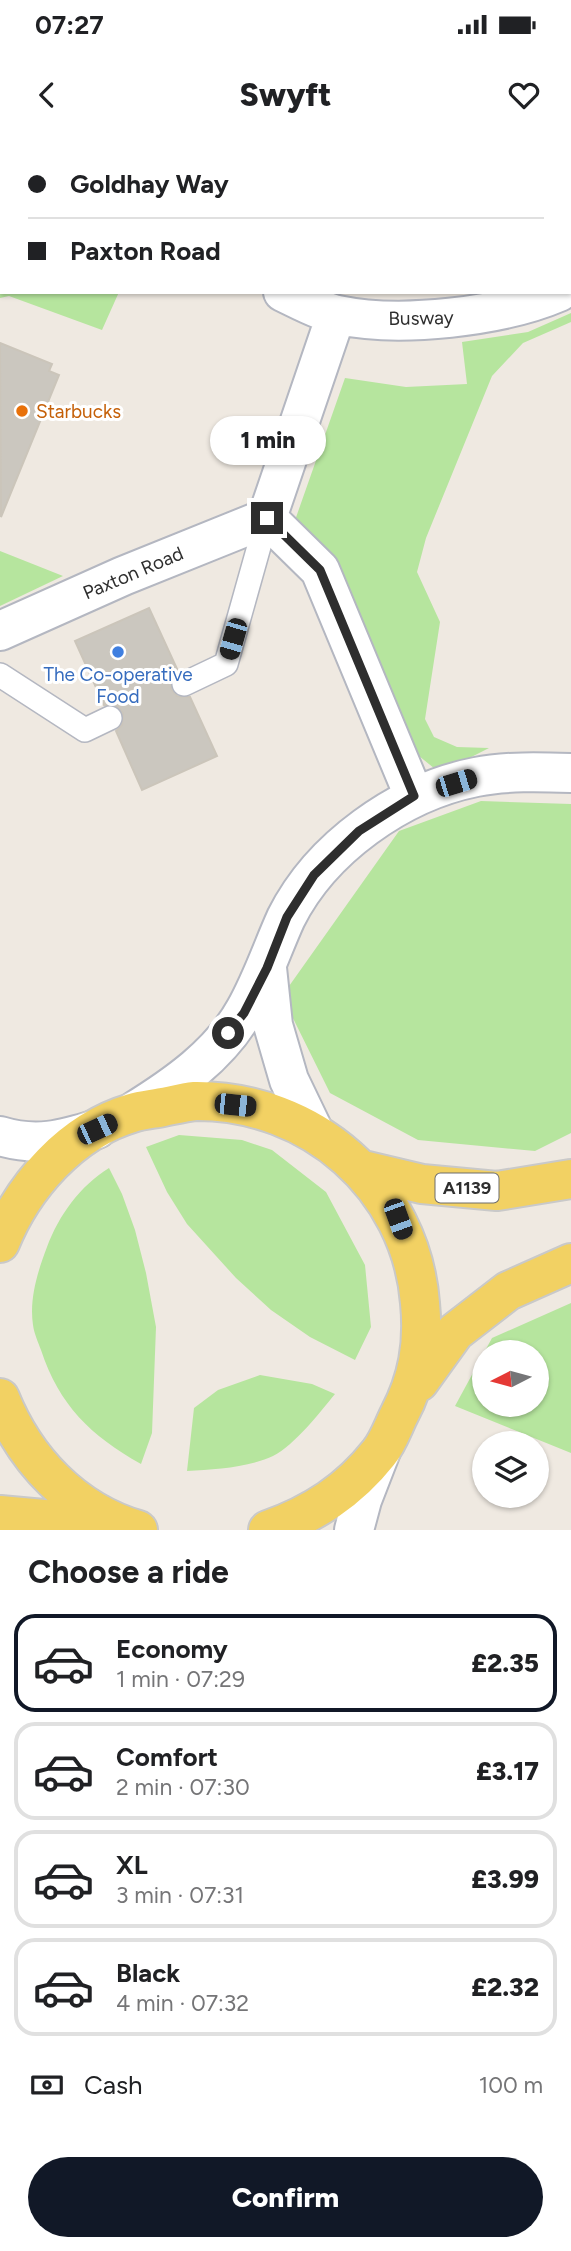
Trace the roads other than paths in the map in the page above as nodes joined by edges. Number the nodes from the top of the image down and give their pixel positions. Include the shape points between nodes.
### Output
1 (288, 294) edge
2 (545, 294) edge
3 (470, 305) edge
4 (336, 315) junction
5 (267, 518) junction
6 (0, 631) edge
7 (0, 676) edge
8 (184, 684) dead end
9 (110, 718) dead end
10 (571, 773) edge
11 (414, 796) junction
12 (267, 968) junction
13 (114, 1121) junction
14 (314, 1132) junction
15 (0, 1136) edge
16 (363, 1170) junction
17 (571, 1179) edge
18 (0, 1242) edge
19 (571, 1263) edge
20 (412, 1391) junction
21 (0, 1398) edge
22 (381, 1451) junction
23 (0, 1515) edge
24 (132, 1528) edge
25 (268, 1530) edge
26 (355, 1530) edge

1 - 4 street, Busway
2 - 3 street, Busway
3 - 4 street, Busway via 392,320
4 - 5 street
5 - 6 street, Paxton Road
5 - 8 lane via 226,664
5 - 11 street via 320,570
7 - 9 lane via 85,730
10 - 11 street via 476,777
11 - 12 street via 359,831 314,875 287,917
12 - 13 street via 244,1013 212,1053 174,1087
12 - 14 street via 273,1026 289,1080
13 - 14 main road via 193,1101 257,1108
13 - 15 street via 59,1141 20,1142
13 - 18 main road via 61,1154 32,1185
14 - 16 main road
16 - 17 main road, A1139 via 422,1184 497,1191
16 - 20 main road via 398,1219 418,1274 423,1333
19 - 20 main road via 508,1292 455,1332
20 - 22 main road
21 - 24 main road via 11,1426 40,1468 79,1503
22 - 25 main road via 344,1490 300,1519
22 - 26 street
23 - 24 main road

